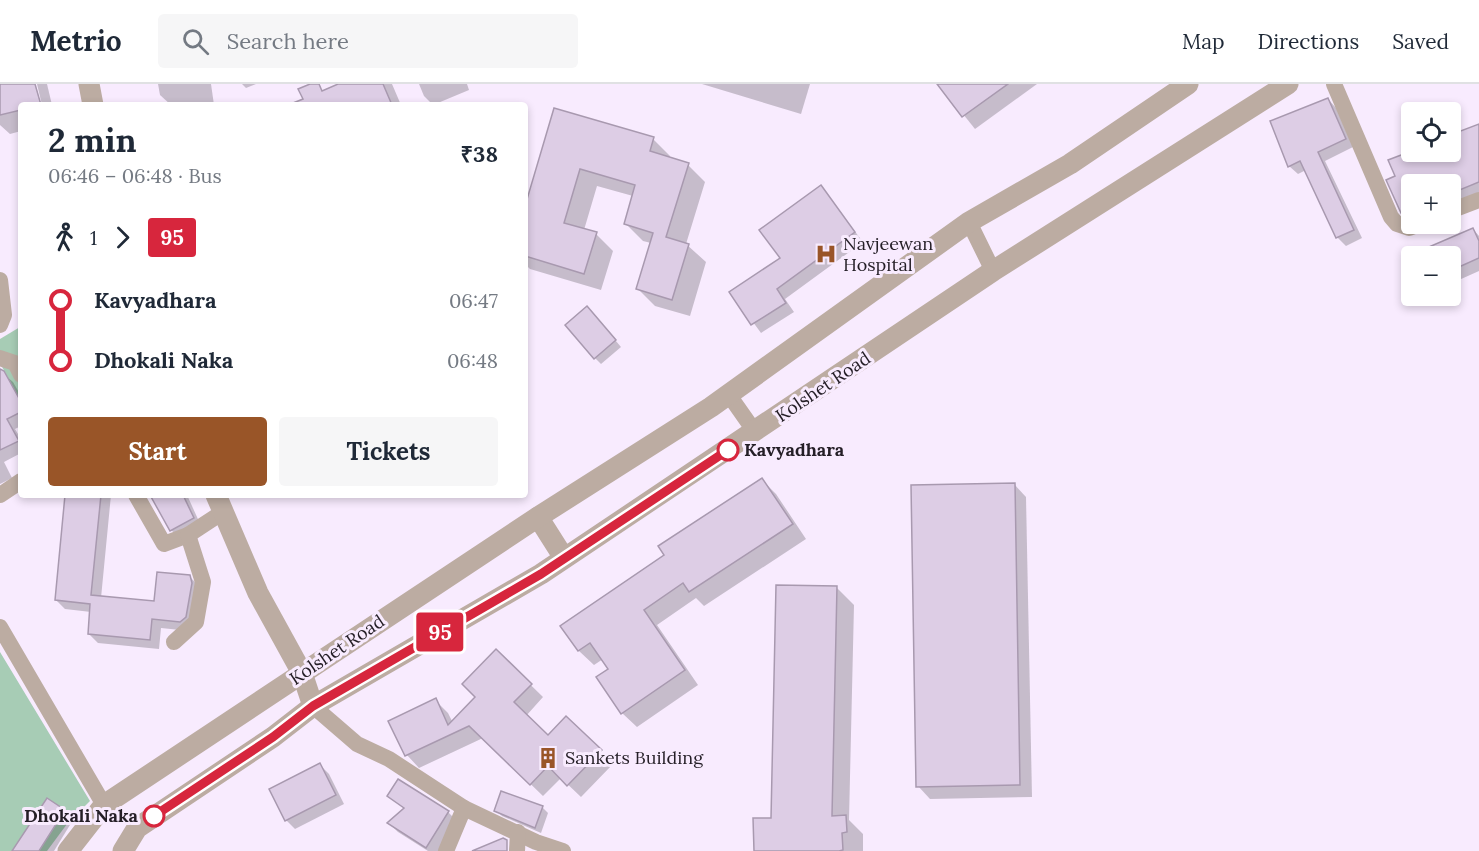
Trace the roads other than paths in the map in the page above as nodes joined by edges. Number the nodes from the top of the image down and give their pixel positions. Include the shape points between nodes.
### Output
1 (89, 84) edge
2 (1188, 84) edge
3 (1334, 84) edge
4 (1279, 86) edge
5 (92, 102) edge
6 (1479, 200) edge
7 (1461, 207) edge
8 (969, 222) junction
9 (1401, 225) edge
10 (993, 271) junction
11 (0, 280) edge
12 (0, 325) edge
13 (0, 358) edge
14 (18, 369) edge
15 (729, 394) junction
16 (755, 432) junction
17 (138, 498) edge
18 (220, 503) edge
19 (538, 517) junction
20 (188, 535) junction
21 (564, 558) junction
22 (0, 627) edge
23 (174, 642) dead end
24 (302, 673) junction
25 (313, 706) junction
26 (104, 805) junction
27 (464, 808) junction
28 (518, 832) junction
29 (68, 851) edge
30 (123, 851) edge
31 (446, 851) edge
32 (517, 851) edge
33 (563, 851) edge

1 - 5 street
2 - 8 street, Kolshet Road via 1070,164
3 - 9 street via 1391,217
4 - 10 street, Kolshet Road
6 - 7 street
8 - 10 street
8 - 15 street, Kolshet Road
10 - 16 street, Kolshet Road
11 - 12 street via 4,315
13 - 14 street via 15,363
15 - 16 street
15 - 19 street, Kolshet Road
16 - 21 street, Kolshet Road
17 - 20 street via 164,544
18 - 20 street
18 - 24 street via 258,593
19 - 21 street
19 - 24 street, Kolshet Road
20 - 23 street via 203,582 196,622
21 - 25 street, Kolshet Road
22 - 26 street
24 - 25 street
24 - 26 street, Kolshet Road
25 - 27 street via 357,744 389,759
25 - 30 street, Kolshet Road via 137,828
26 - 29 street, Kolshet Road
27 - 28 street
27 - 31 street
28 - 32 street
28 - 33 street

